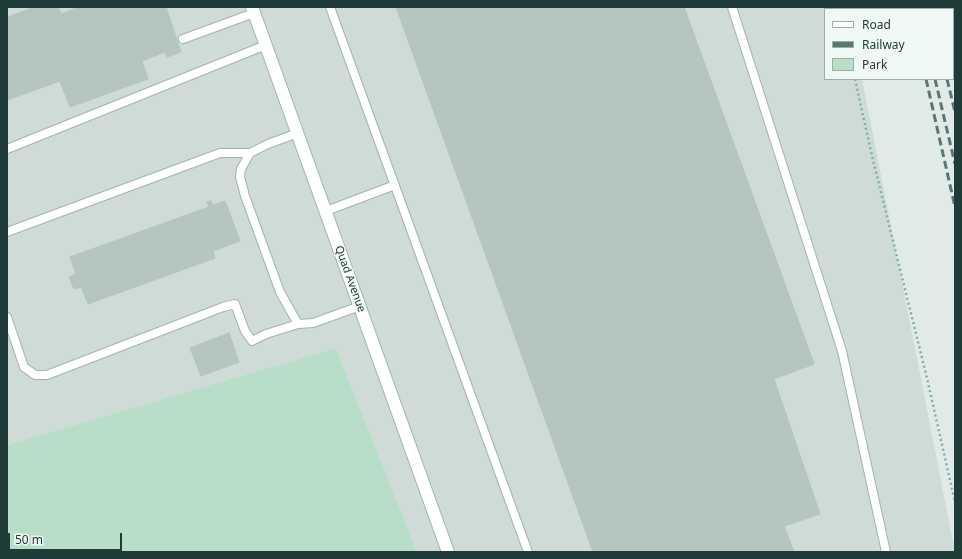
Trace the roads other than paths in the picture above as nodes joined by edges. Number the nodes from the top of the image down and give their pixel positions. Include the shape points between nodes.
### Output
1 (330, 7) edge
2 (732, 7) edge
3 (253, 10) edge
4 (183, 39) dead end
5 (266, 45) junction
6 (298, 134) junction
7 (7, 150) edge
8 (250, 153) junction
9 (395, 185) junction
10 (326, 211) junction
11 (7, 232) edge
12 (360, 306) junction
13 (7, 317) edge
14 (298, 324) junction
15 (448, 552) edge
16 (528, 552) edge
17 (886, 552) edge

1 - 9 lane
2 - 17 lane via 842,351
3 - 4 lane
3 - 5 street, Quad Avenue
5 - 6 street, Quad Avenue
5 - 7 lane
6 - 8 lane
6 - 10 street, Quad Avenue
8 - 11 lane via 220,153
8 - 14 lane via 241,169 240,177 245,196 280,292
9 - 10 lane
9 - 16 lane
10 - 12 street, Quad Avenue
12 - 14 lane via 313,323
12 - 15 street, Quad Avenue
13 - 14 lane via 24,367 35,375 47,375 235,304 244,331 252,341

